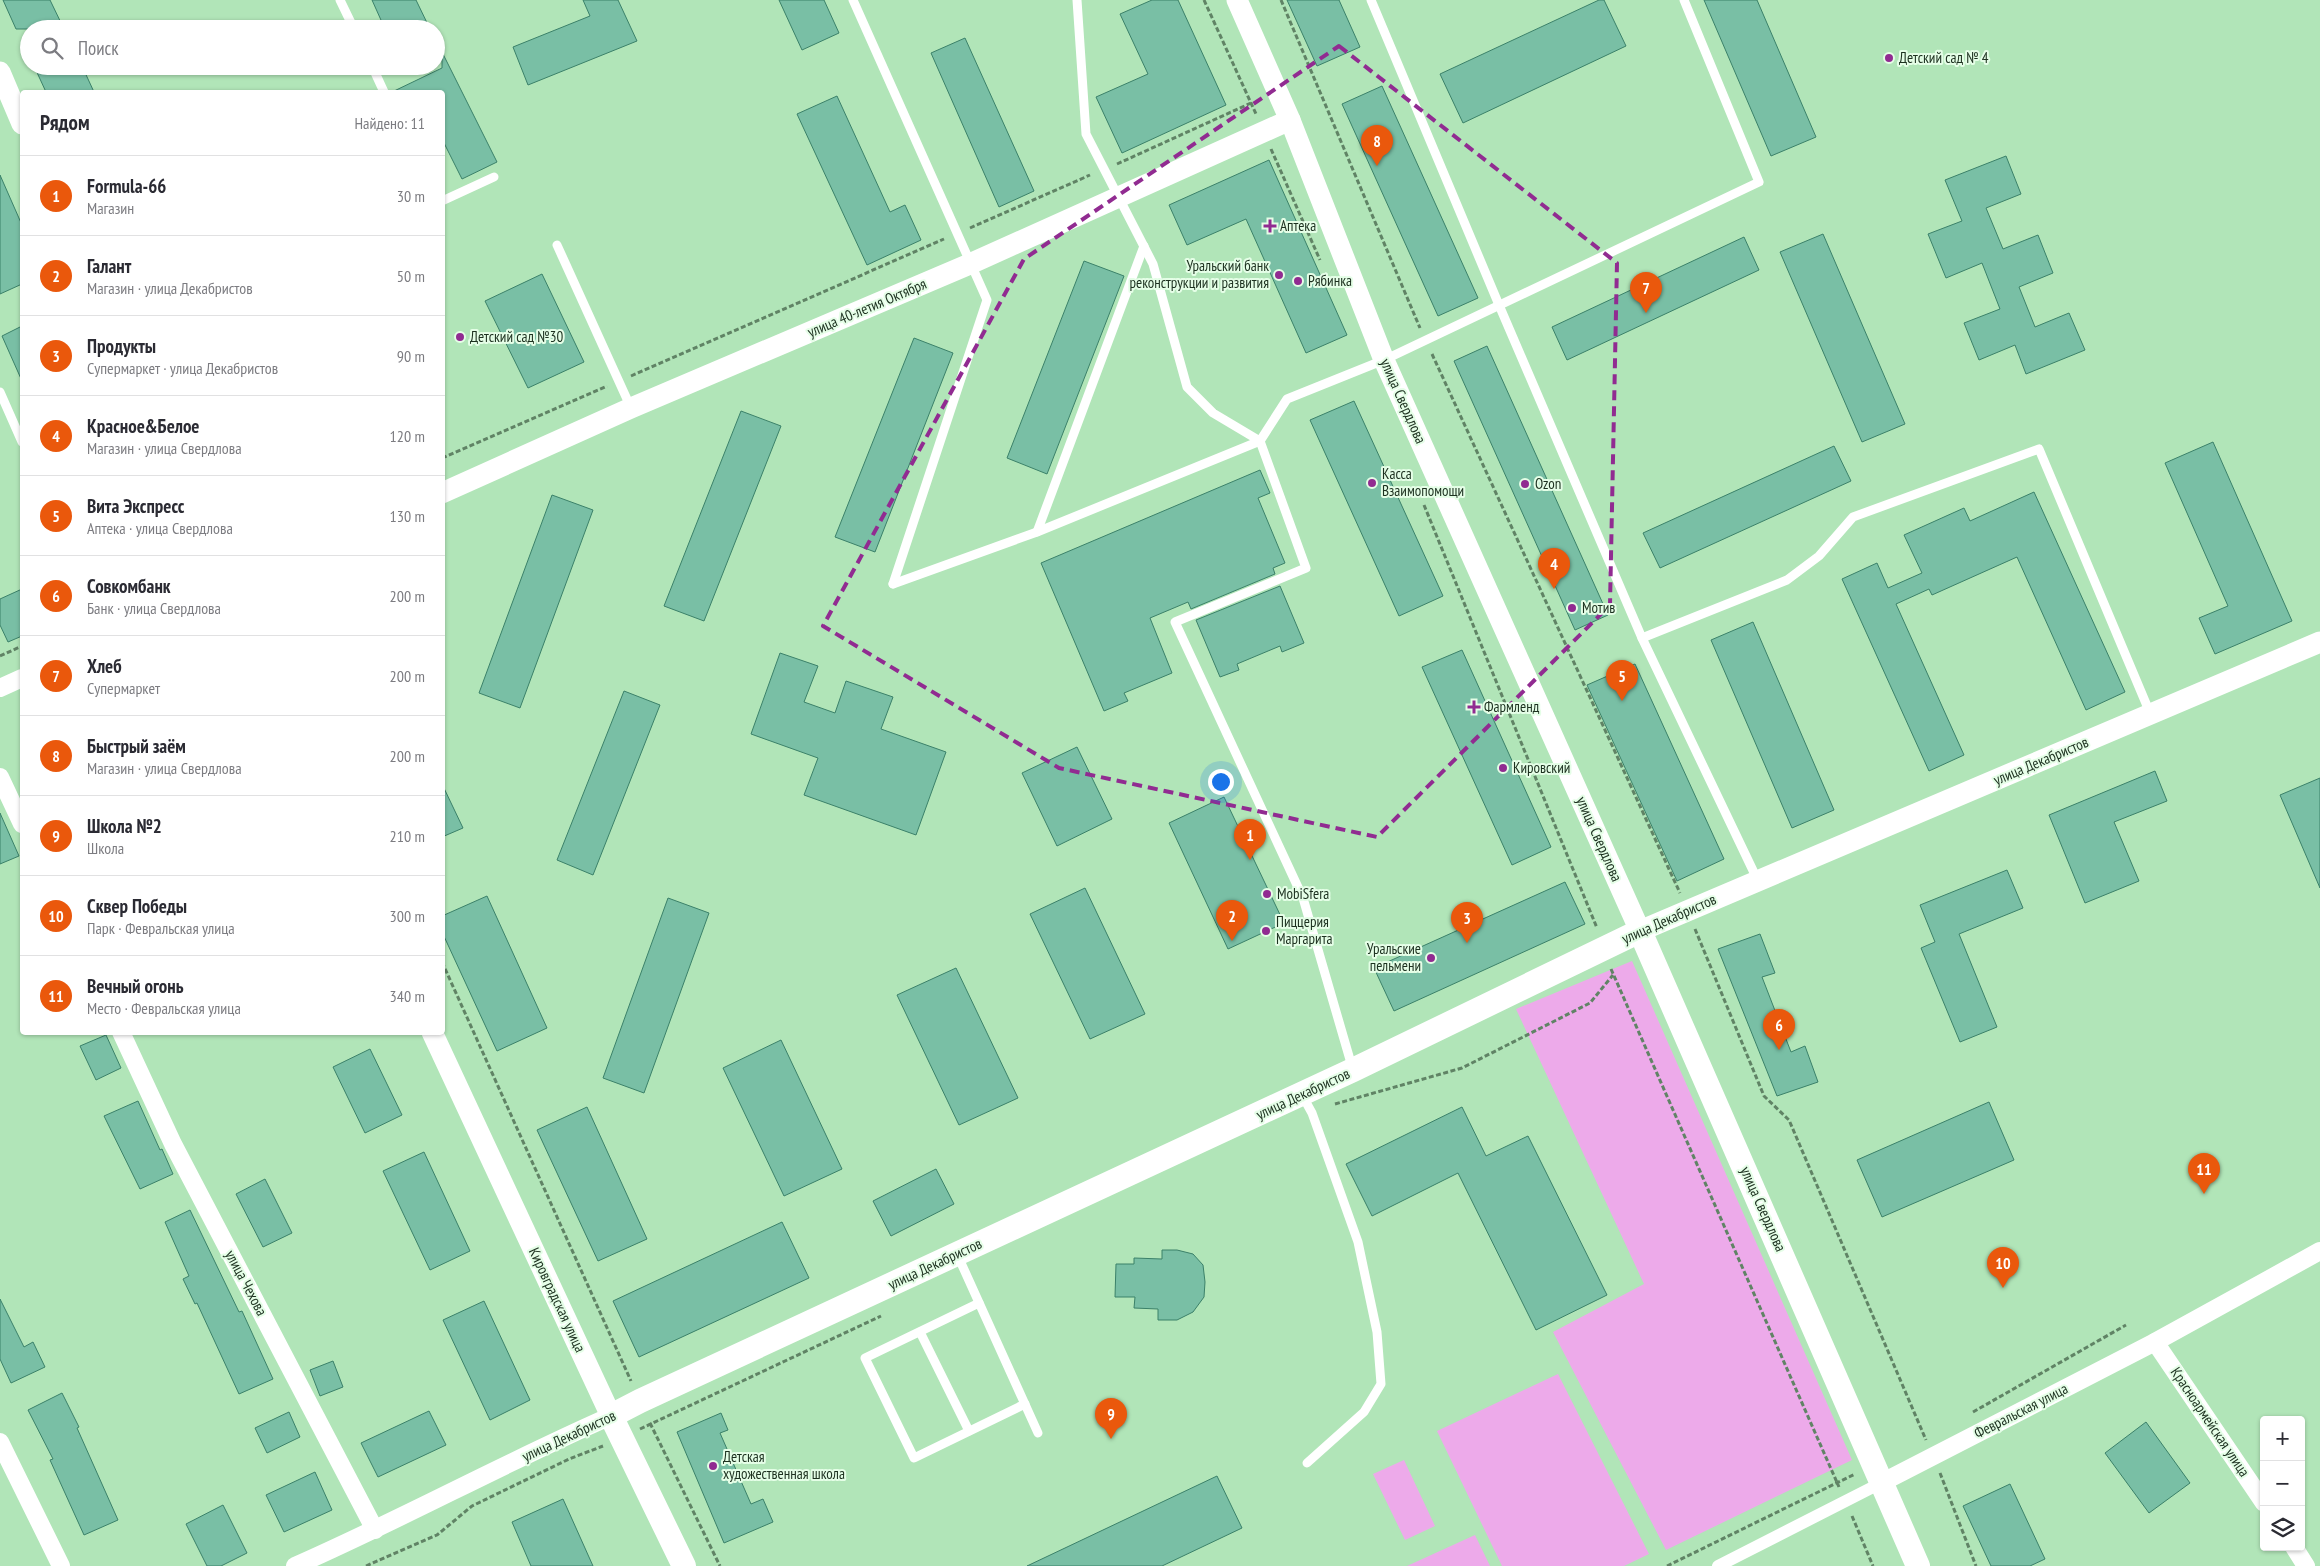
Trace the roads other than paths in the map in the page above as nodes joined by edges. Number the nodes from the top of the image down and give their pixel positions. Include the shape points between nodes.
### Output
1 (340, 0) edge
2 (853, 0) edge
3 (1077, 0) edge
4 (1237, 0) edge
5 (1371, 0) edge
6 (1684, 0) edge
7 (350, 20) edge
8 (0, 72) edge
9 (376, 75) edge
10 (383, 90) edge
11 (20, 119) edge
12 (1290, 120) junction
13 (494, 178) dead end
14 (1119, 197) junction
15 (445, 200) edge
16 (557, 245) dead end
17 (1144, 246) junction
18 (972, 264) junction
19 (1498, 305) junction
20 (1384, 360) junction
21 (0, 392) edge
22 (632, 408) junction
23 (20, 437) edge
24 (1260, 441) junction
25 (445, 491) edge
26 (1037, 532) junction
27 (1642, 638) junction
28 (2320, 642) edge
29 (20, 679) edge
30 (0, 688) edge
31 (2150, 714) junction
32 (0, 777) edge
33 (20, 820) edge
34 (1758, 881) junction
35 (1640, 931) junction
36 (122, 1035) edge
37 (433, 1035) edge
38 (1353, 1070) junction
39 (1306, 1104) junction
40 (2320, 1251) edge
41 (956, 1254) junction
42 (979, 1303) junction
43 (920, 1332) junction
44 (2156, 1342) junction
45 (1025, 1404) junction
46 (611, 1416) junction
47 (969, 1431) junction
48 (1038, 1433) dead end
49 (0, 1442) edge
50 (1307, 1463) dead end
51 (1879, 1473) junction
52 (2260, 1497) edge
53 (375, 1530) junction
54 (2297, 1551) edge
55 (61, 1566) edge
56 (295, 1566) edge
57 (684, 1566) edge
58 (1718, 1566) edge
59 (1918, 1566) edge
60 (2306, 1566) edge

1 - 7 lane
2 - 18 lane
3 - 14 lane via 1086,134
4 - 12 street, улица Свердлова
5 - 19 lane
6 - 19 lane via 1759,182
8 - 11 street
9 - 10 lane
12 - 14 street, улица 40-летия Октября
12 - 20 street, улица Свердлова
13 - 15 lane
14 - 17 lane
14 - 18 street, улица 40-летия Октября
16 - 22 lane
17 - 24 lane via 1187,387 1213,413
17 - 26 lane
18 - 22 street, улица 40-летия Октября
18 - 26 lane via 987,300 893,584
19 - 20 lane
19 - 27 lane
20 - 24 lane via 1287,399
20 - 35 street, улица Свердлова
21 - 23 lane
22 - 25 street, улица 40-летия Октября
24 - 26 lane
24 - 38 lane via 1306,568 1175,622 1303,898
27 - 31 lane via 1787,580 1819,556 1853,517 2039,449
27 - 34 lane
28 - 31 street, улица Декабристов
29 - 30 street
31 - 34 street, улица Декабристов
32 - 33 street
34 - 35 street, улица Декабристов
35 - 38 main road, улица Декабристов
35 - 51 main road, улица Свердлова
36 - 53 street, улица Чехова via 173,1144
37 - 46 street, Кировградская улица
38 - 39 main road, улица Декабристов
39 - 41 main road, улица Декабристов
39 - 50 lane via 1358,1242 1377,1332 1381,1384 1364,1412
40 - 44 street, Февральская улица
41 - 42 lane
41 - 46 main road, улица Декабристов
42 - 43 lane
42 - 45 lane
43 - 47 lane
43 - 47 lane via 865,1358 914,1458
44 - 51 street, Февральская улица via 1933,1456
44 - 52 street, Красноармейская улица
45 - 47 lane
45 - 48 lane
46 - 53 street, улица Декабристов
46 - 57 main road, Кировградская улица
49 - 55 street
51 - 58 street, Февральская улица via 1846,1501
51 - 59 main road, улица Свердлова
53 - 56 street, улица Декабристов
54 - 60 street

